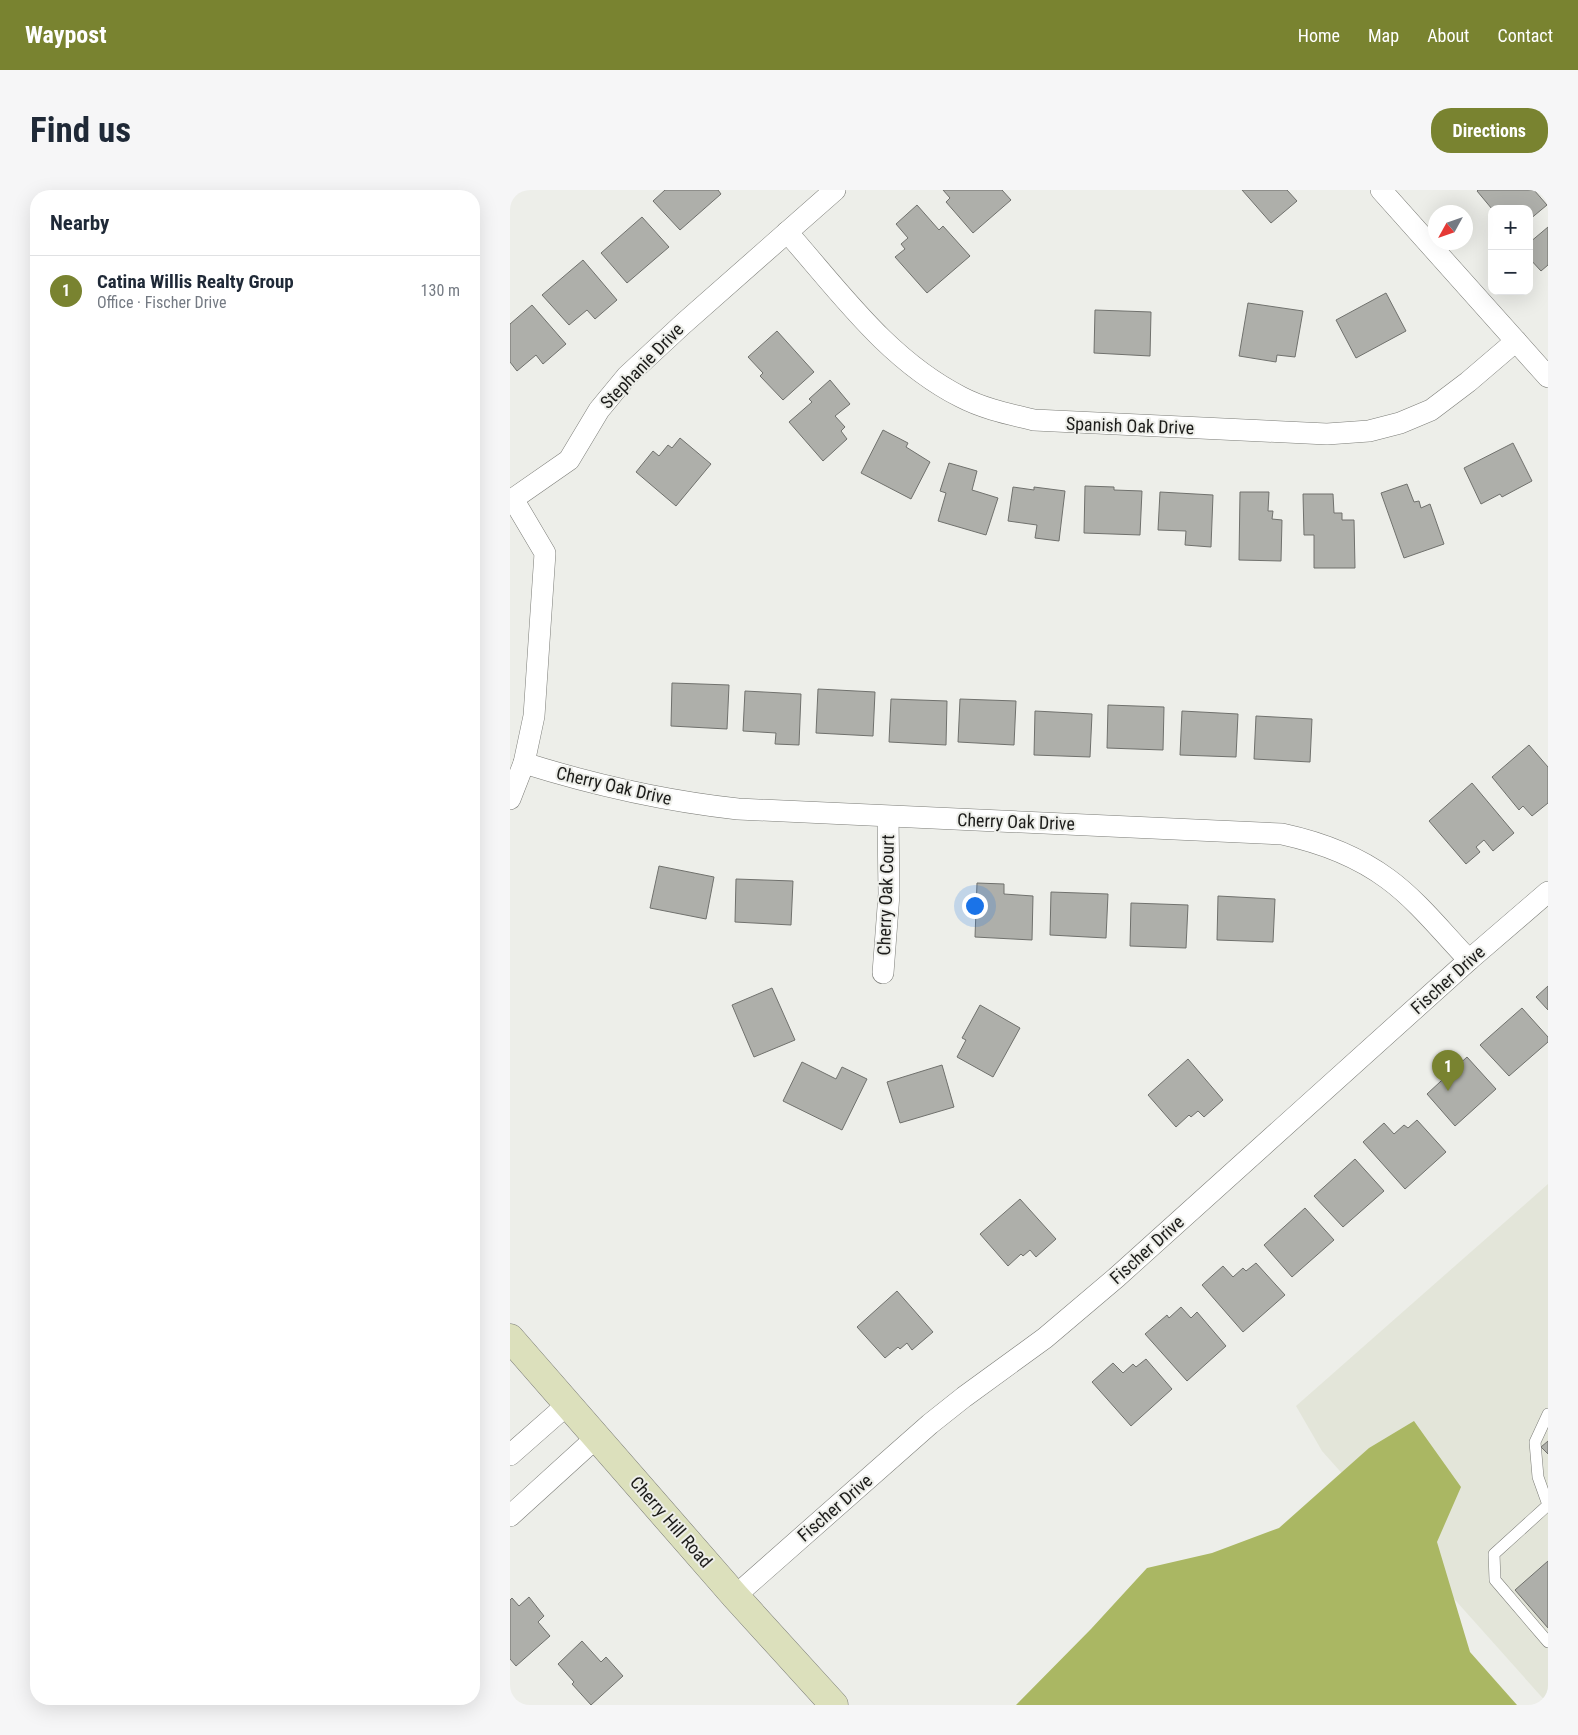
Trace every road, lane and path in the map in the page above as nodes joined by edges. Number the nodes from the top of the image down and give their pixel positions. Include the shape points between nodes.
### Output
1 (835, 190) edge
2 (1381, 190) edge
3 (787, 232) junction
4 (1516, 341) junction
5 (1548, 378) edge
6 (524, 764) junction
7 (510, 799) edge
8 (888, 817) junction
9 (1548, 892) edge
10 (1469, 960) junction
11 (883, 973) dead end
12 (510, 1338) edge
13 (568, 1404) junction
14 (1548, 1414) edge
15 (597, 1437) junction
16 (510, 1455) edge
17 (510, 1516) edge
18 (735, 1596) junction
19 (1548, 1642) edge
20 (834, 1705) edge

1 - 3 street, Stephanie Drive
2 - 4 street
3 - 4 street, Spanish Oak Drive via 871,327 909,364 962,398 997,412 1034,420 1327,434 1368,431 1400,424 1431,410
3 - 6 street, Stephanie Drive via 627,376 599,410 569,460 513,499 544,553 534,716
4 - 5 street
6 - 7 street, Stephanie Drive
6 - 8 street, Cherry Oak Drive via 644,795 706,806
8 - 10 street, Cherry Oak Drive via 1259,832 1305,839 1350,856 1387,879 1420,907
8 - 11 street, Cherry Oak Court via 889,894
9 - 10 street, Fischer Drive
10 - 18 street, Fischer Drive via 1117,1278 1045,1338 930,1424
12 - 13 main road, Cherry Hill Road
13 - 15 main road, Cherry Hill Road
13 - 16 street
14 - 19 lane via 1535,1442 1538,1477 1548,1505 1494,1554 1495,1580
15 - 17 street
15 - 18 main road, Cherry Hill Road
18 - 20 main road, Cherry Hill Road

